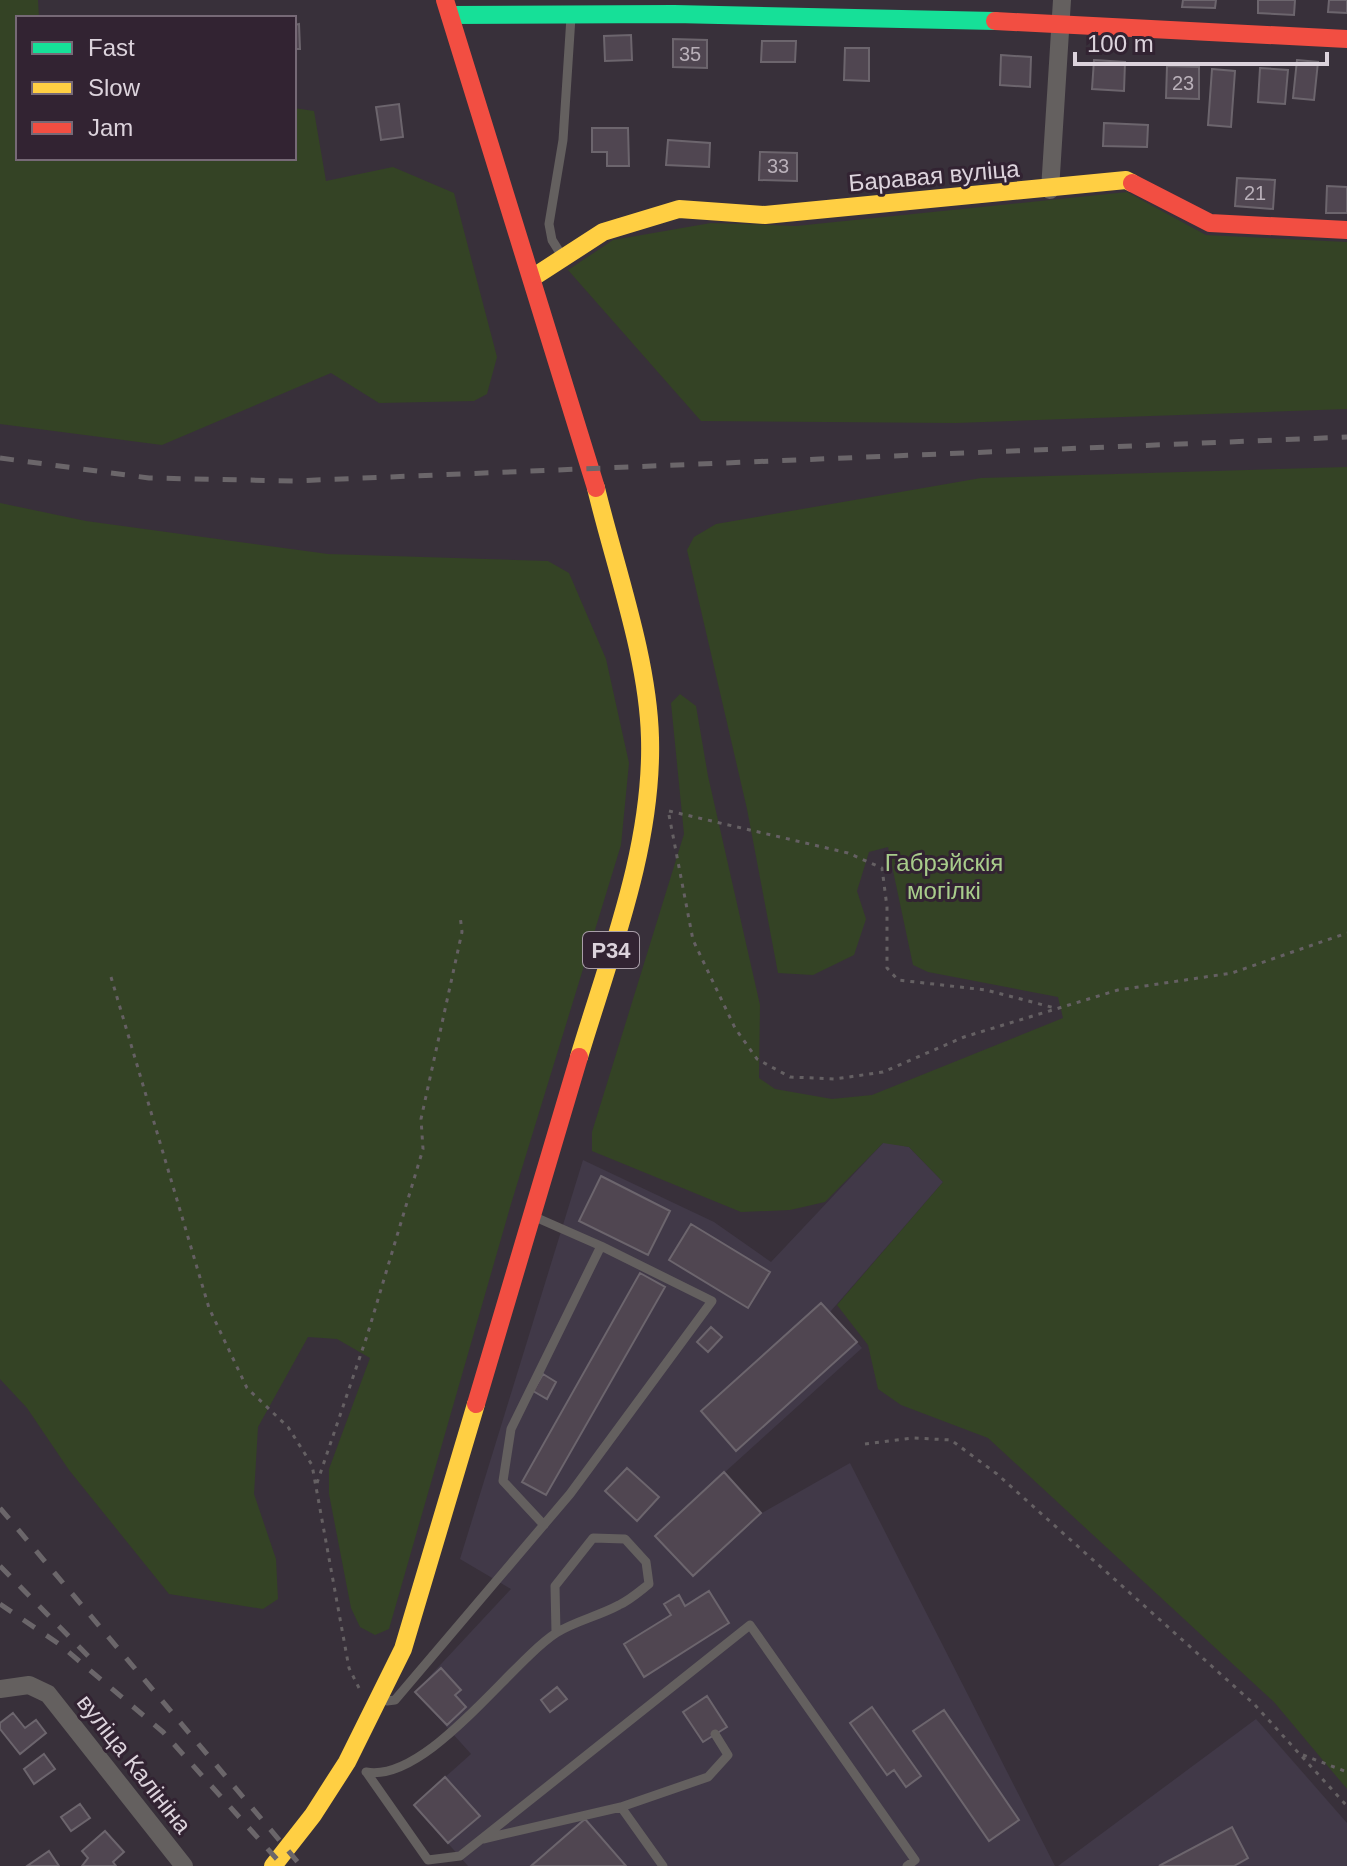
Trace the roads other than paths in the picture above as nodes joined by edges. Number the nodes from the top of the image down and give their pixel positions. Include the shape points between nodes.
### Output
1 (1062, 0) edge
2 (447, 8) edge
3 (571, 13) junction
4 (1061, 21) junction
5 (1347, 39) edge
6 (1050, 190) junction
7 (1347, 230) edge
8 (562, 256) junction
9 (532, 278) junction
10 (533, 1216) junction
11 (601, 1246) junction
12 (544, 1525) junction
13 (556, 1633) junction
14 (0, 1689) edge
15 (380, 1702) junction
16 (715, 1734) dead end
17 (349, 1763) junction
18 (367, 1773) junction
19 (621, 1807) junction
20 (480, 1840) junction
21 (428, 1863) edge
22 (184, 1866) edge
23 (273, 1866) edge
24 (663, 1866) edge
25 (907, 1866) edge

1 - 4 street
2 - 3 main road
2 - 9 main road, Р34
3 - 4 main road
3 - 8 lane via 563,140 549,224
4 - 5 main road
4 - 6 street
6 - 7 main road, Баравая вуліца via 1126,180 1210,223
6 - 8 main road, Баравая вуліца via 765,215 679,209 603,232
8 - 9 main road, Баравая вуліца
9 - 10 main road, Р34 via 591,470 639,662 650,734 647,804 626,899
10 - 11 lane
10 - 15 main road, Р34 via 403,1649
11 - 12 lane via 511,1429 503,1481
11 - 12 lane via 712,1301
12 - 15 lane via 395,1700
13 - 13 lane via 621,1604 649,1584 646,1562 625,1539 593,1538 555,1586
13 - 18 lane via 453,1732 383,1775
14 - 22 street, вуліца Калініна via 29,1685 48,1694
15 - 17 main road, Р34
16 - 19 lane via 728,1755 708,1777
17 - 18 lane
17 - 23 main road, Р34
18 - 21 lane
19 - 20 lane
19 - 24 lane
20 - 21 lane via 460,1856
20 - 25 lane via 750,1625 915,1860

